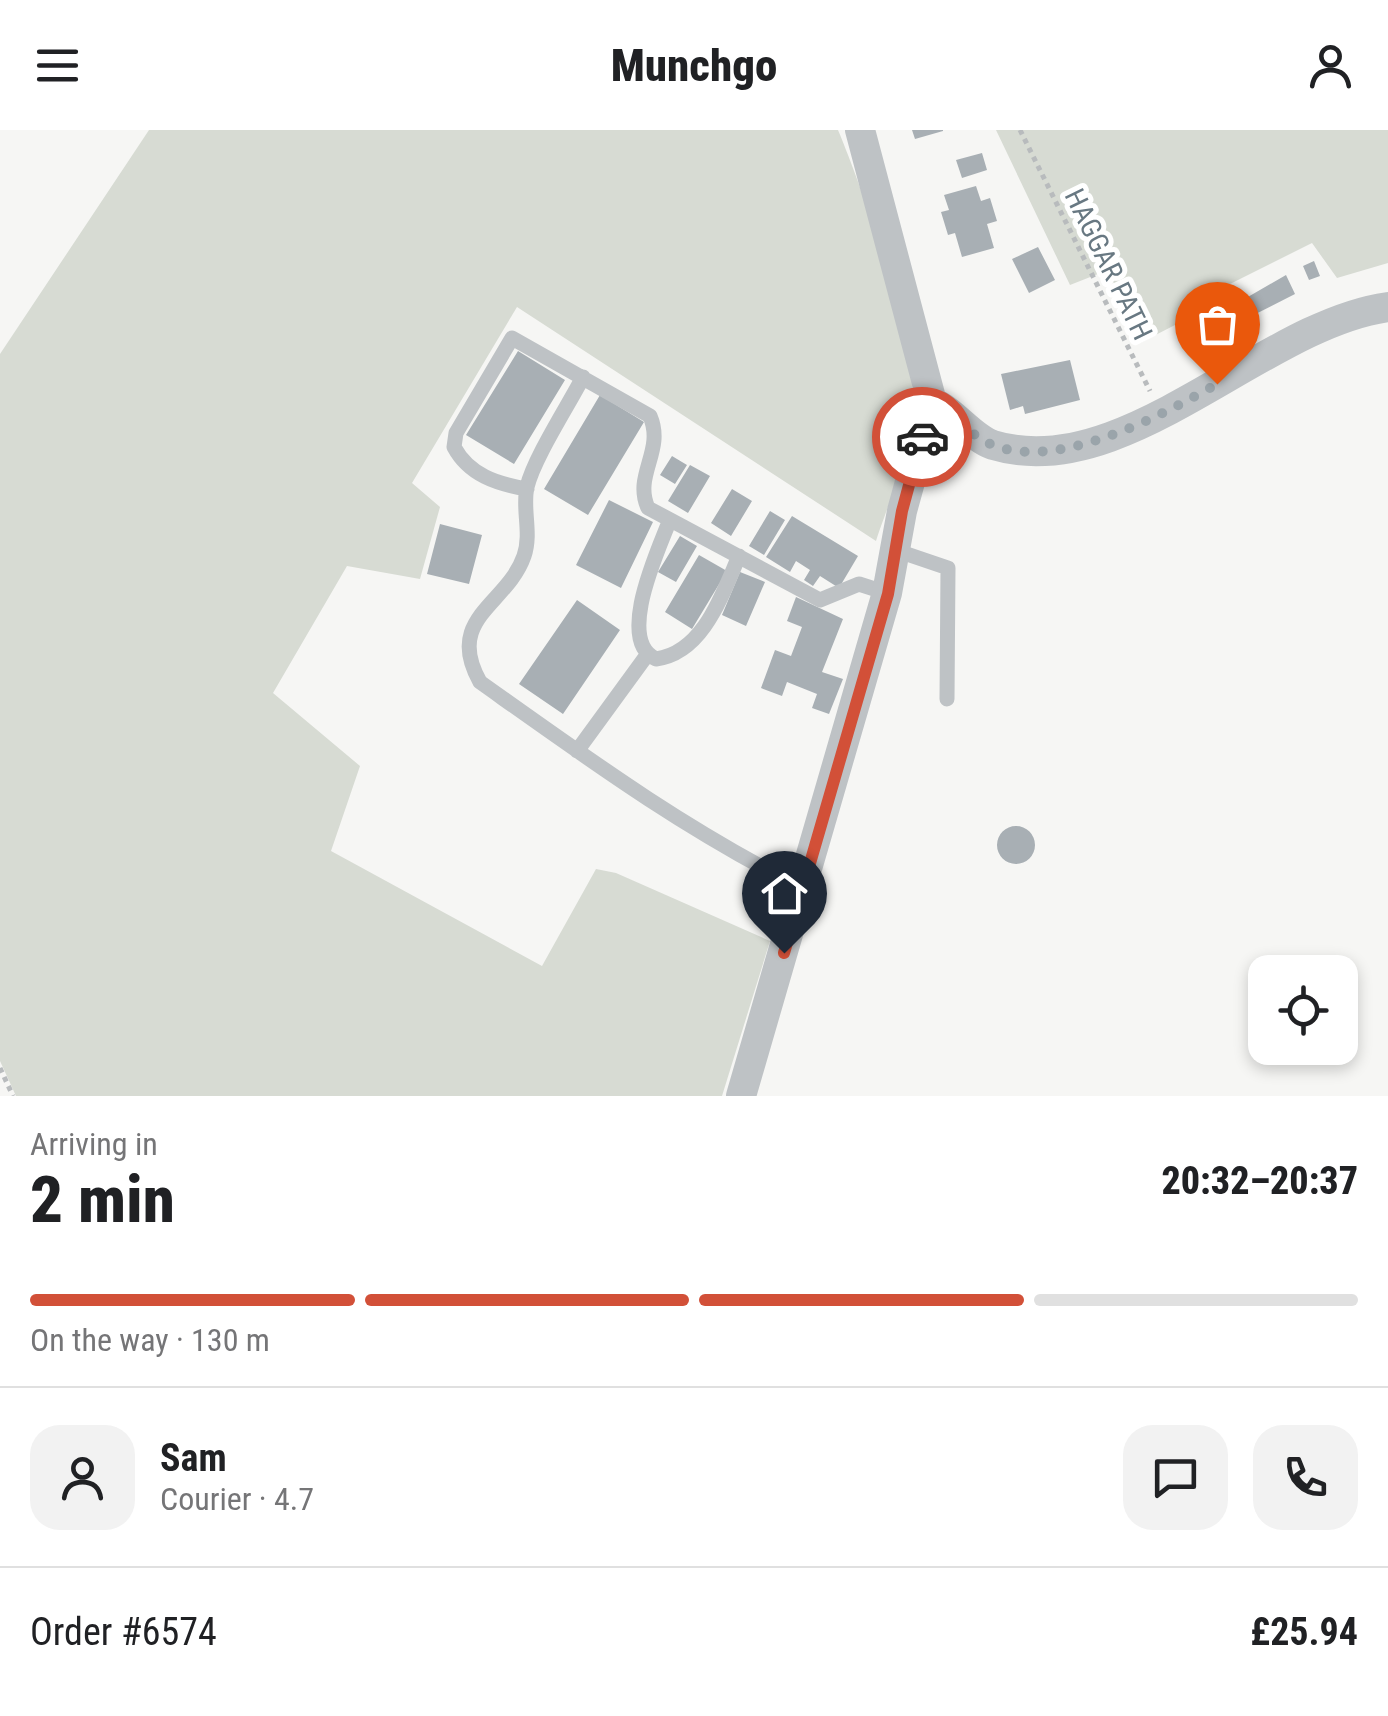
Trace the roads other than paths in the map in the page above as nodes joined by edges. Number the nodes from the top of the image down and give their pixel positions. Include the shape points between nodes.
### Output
1 (860, 130) edge
2 (1388, 307) edge
3 (583, 377) junction
4 (932, 402) junction
5 (526, 489) junction
6 (669, 522) junction
7 (895, 550) junction
8 (738, 556) junction
9 (888, 594) junction
10 (648, 655) junction
11 (947, 699) dead end
12 (576, 750) junction
13 (802, 888) junction
14 (741, 1096) edge

1 - 4 street
2 - 4 street via 1336,318 1158,418 1087,441 1020,451 987,443
3 - 5 lane
3 - 5 lane via 512,338 456,433 454,447 471,468
3 - 6 lane via 650,416 657,441 642,495
4 - 7 street
5 - 12 lane via 525,554 476,621 468,661 480,682
6 - 8 lane
6 - 10 lane via 641,611 640,646
7 - 9 street
7 - 11 lane via 948,568
8 - 9 lane via 820,600 859,584
8 - 10 lane via 685,651 656,660
9 - 13 street
10 - 12 lane
12 - 13 lane via 713,843
13 - 14 street

